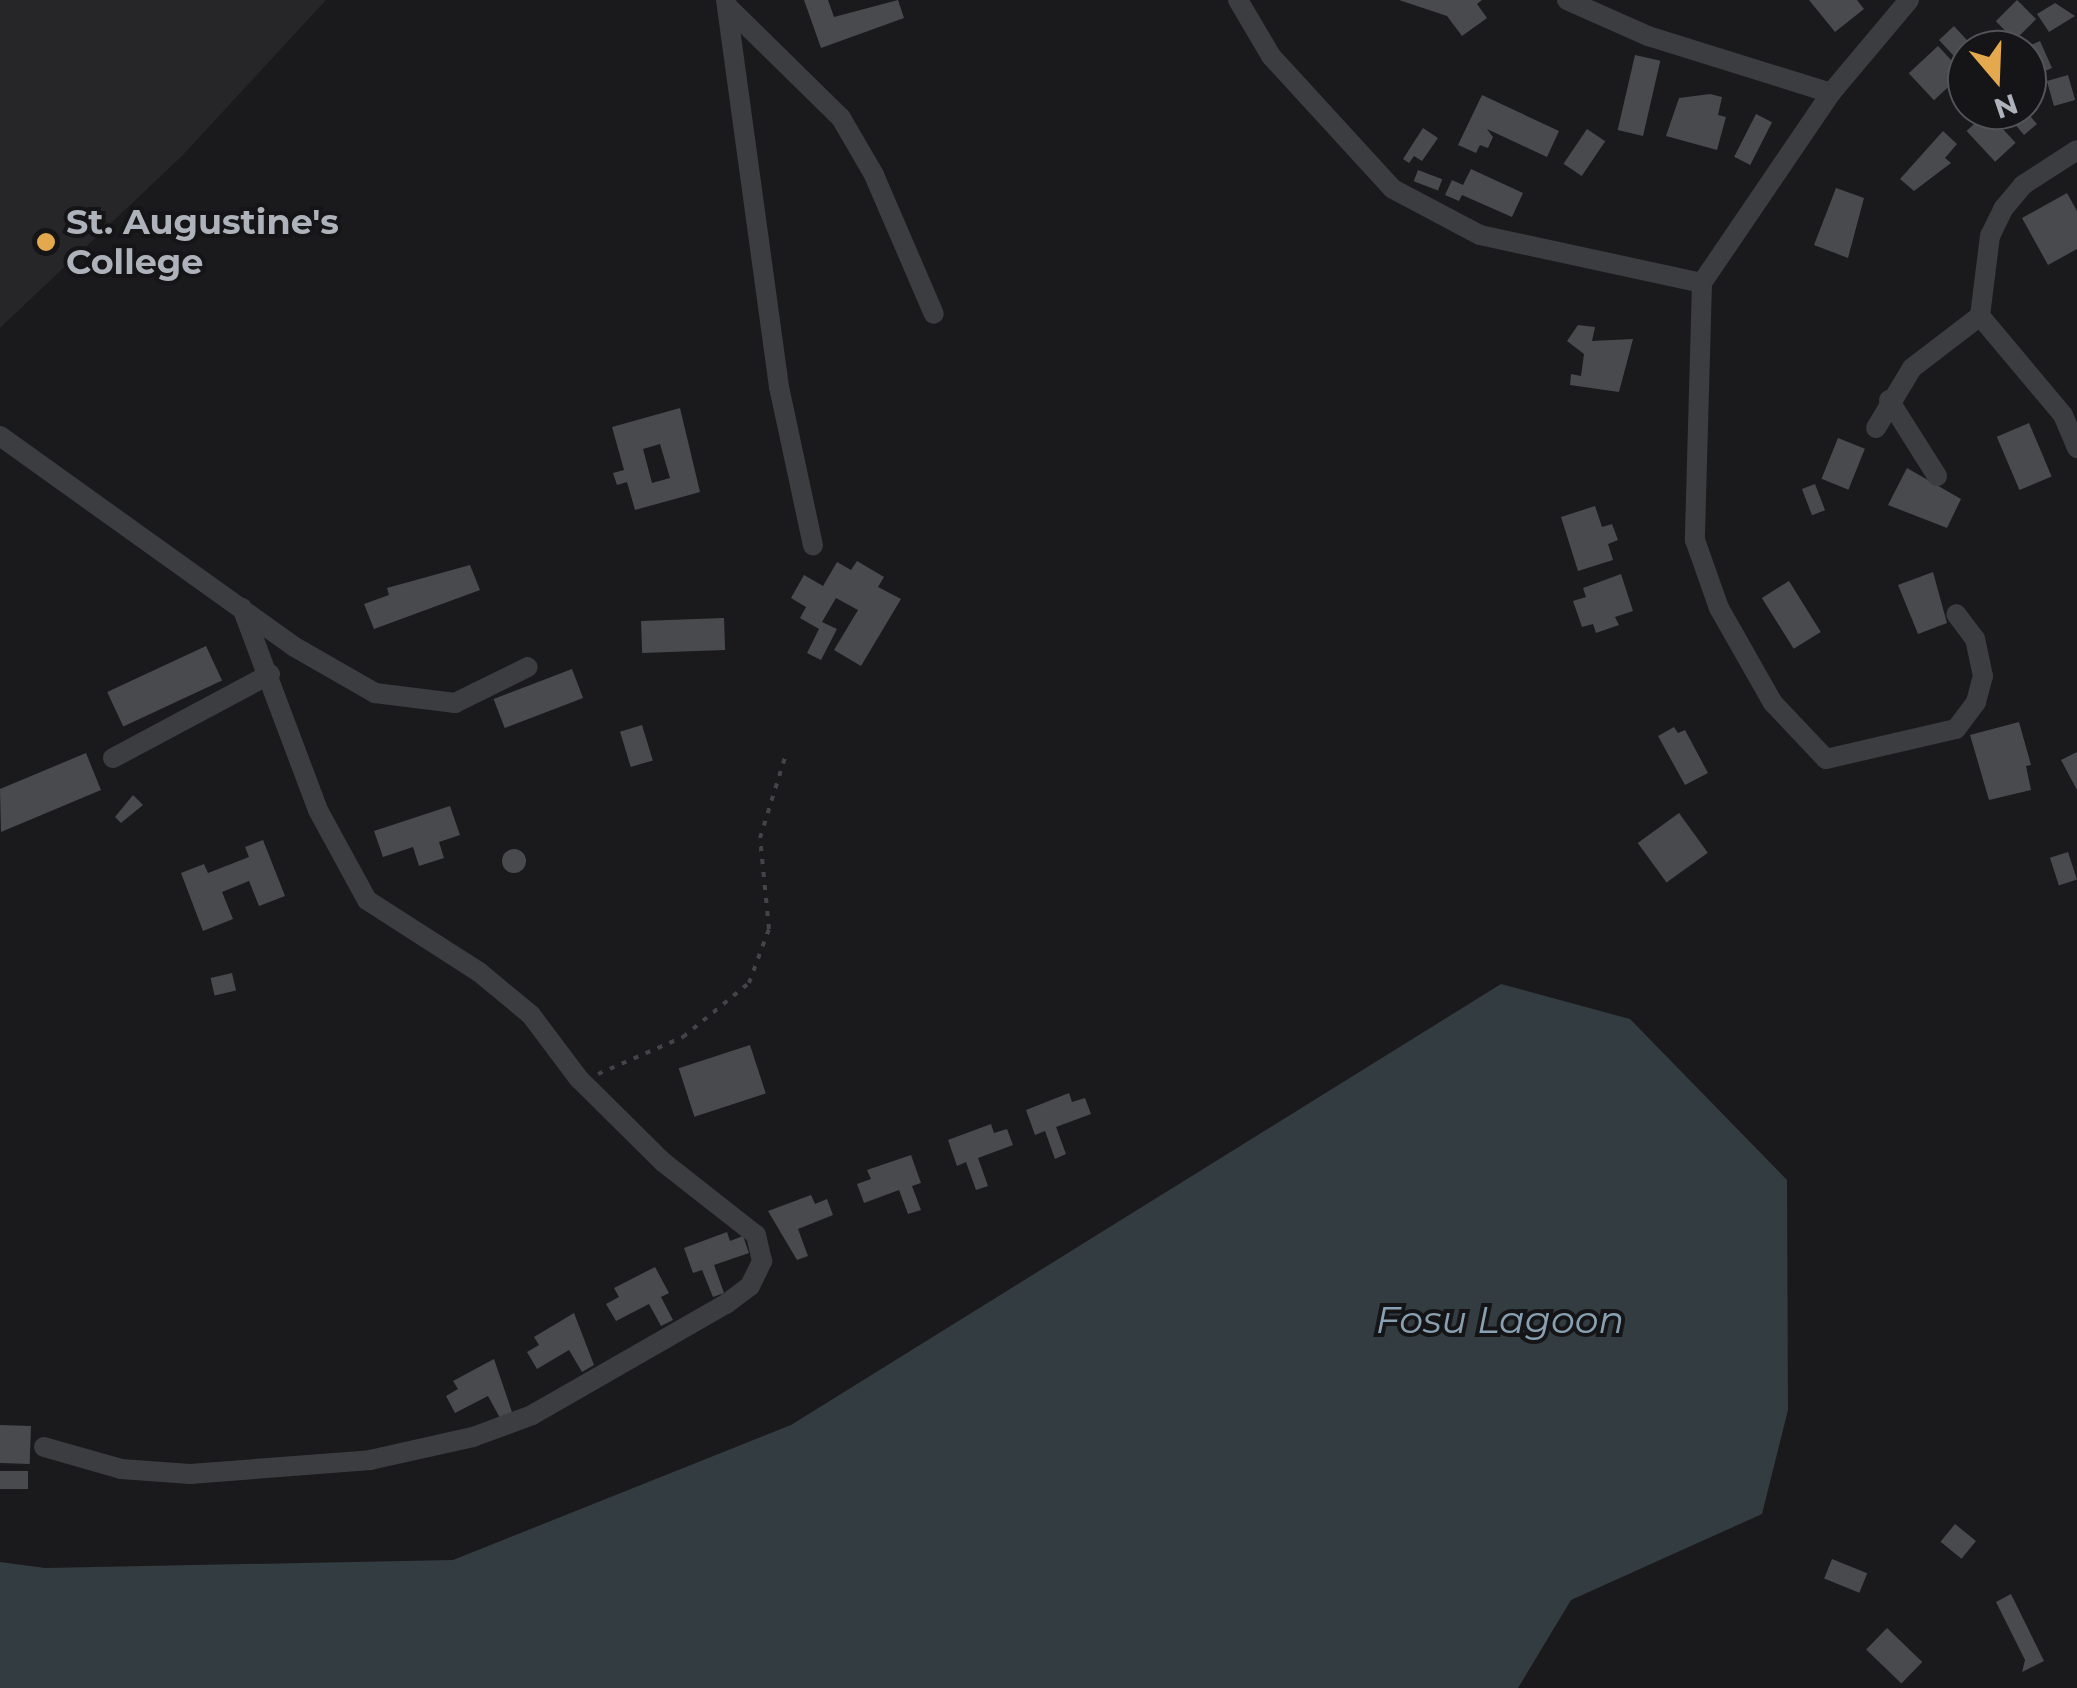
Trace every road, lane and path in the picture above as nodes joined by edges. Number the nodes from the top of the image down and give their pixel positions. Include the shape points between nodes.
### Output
1 (1238, 0) edge
2 (1567, 0) edge
3 (1910, 0) edge
4 (726, 3) edge
5 (1831, 93) junction
6 (2077, 150) edge
7 (1702, 283) junction
8 (934, 314) dead end
9 (1980, 316) junction
10 (1890, 400) junction
11 (1876, 428) dead end
12 (0, 436) edge
13 (2077, 448) edge
14 (1937, 476) dead end
15 (814, 544) dead end
16 (242, 608) junction
17 (1956, 614) dead end
18 (528, 666) dead end
19 (270, 674) junction
20 (113, 758) dead end
21 (785, 758) dead end
22 (579, 1079) junction
23 (44, 1447) dead end

1 - 7 street via 1271,56 1393,189 1480,235
2 - 5 street via 1648,36
3 - 5 street
4 - 8 street via 840,118 874,175
4 - 15 street via 778,387
5 - 7 street
6 - 9 street via 2024,186 1996,221
7 - 17 street via 1695,540 1719,608 1773,703 1826,759 1956,729 1976,702 1982,676 1975,639
9 - 10 street via 1912,368
9 - 13 street via 2062,416
10 - 11 street
10 - 14 street
12 - 16 street
16 - 18 street via 376,693 413,702 456,703
16 - 19 street
19 - 20 street
19 - 22 street via 318,810 367,900 479,972 531,1015
21 - 22 path via 760,838 769,929 749,983 646,1057
22 - 23 street via 663,1162 756,1235 762,1260 750,1286 532,1414 370,1460 190,1474 120,1469

